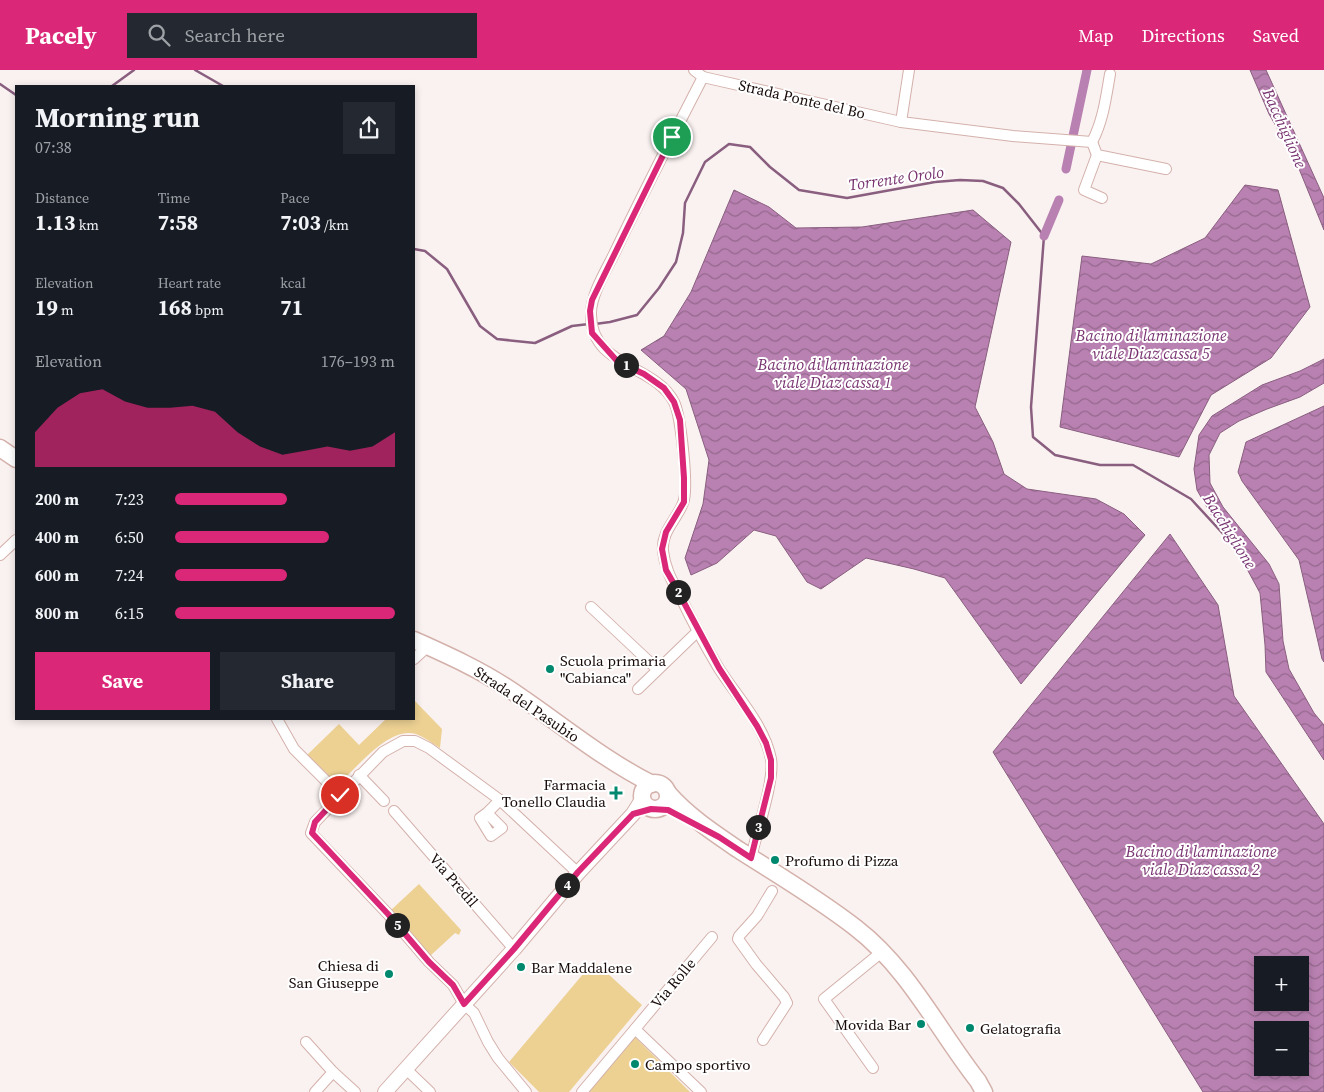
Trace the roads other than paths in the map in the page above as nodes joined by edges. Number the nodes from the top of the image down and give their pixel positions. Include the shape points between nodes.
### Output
1 (694, 70) edge
2 (909, 70) edge
3 (1110, 74) dead end
4 (703, 77) junction
5 (901, 122) junction
6 (1092, 142) junction
7 (1097, 155) junction
8 (1166, 169) dead end
9 (1102, 198) dead end
10 (0, 448) edge
11 (15, 458) edge
12 (15, 541) edge
13 (0, 555) edge
14 (591, 607) dead end
15 (698, 631) junction
16 (421, 643) edge
17 (415, 657) edge
18 (657, 669) junction
19 (638, 689) dead end
20 (278, 720) edge
21 (359, 775) junction
22 (340, 795) junction
23 (650, 799) junction
24 (500, 800) junction
25 (384, 801) dead end
26 (394, 811) dead end
27 (487, 813) dead end
28 (719, 837) junction
29 (751, 858) junction
30 (578, 872) junction
31 (777, 884) junction
32 (712, 936) dead end
33 (514, 949) junction
34 (883, 951) junction
35 (464, 1004) junction
36 (635, 1028) junction
37 (763, 1040) dead end
38 (306, 1042) dead end
39 (873, 1068) dead end
40 (406, 1069) junction
41 (970, 1071) junction
42 (332, 1072) junction
43 (315, 1092) edge
44 (355, 1092) edge
45 (385, 1092) edge
46 (430, 1092) edge
47 (526, 1092) edge
48 (582, 1092) edge
49 (702, 1092) edge
50 (973, 1092) edge
51 (983, 1092) edge

1 - 4 street
2 - 5 street
3 - 6 street via 1104,111
4 - 5 street, Strada Ponte del Bo
4 - 15 street via 592,300 591,322 592,333 618,362 664,388 674,402 680,420 684,502 666,532 662,549 666,570
5 - 6 street, Strada Ponte del Bo
6 - 7 street
7 - 8 street
7 - 9 street via 1084,190
10 - 11 main road
12 - 13 street
14 - 18 street
15 - 18 street
15 - 29 street via 757,726 771,760 771,778
16 - 17 street, Strada del Pasubio
16 - 23 main road, Strada del Pasubio via 504,685 597,751
18 - 19 street
20 - 22 street via 294,749
21 - 22 street
21 - 24 street via 394,745 415,741
21 - 25 street
22 - 35 street via 315,822 312,833 453,985
23 - 28 main road
23 - 28 main road via 667,803 668,793
23 - 30 street
24 - 27 street
24 - 30 street
26 - 33 street, Via Predil
28 - 29 main road
29 - 31 main road
30 - 33 street
31 - 34 main road via 856,928
31 - 37 street via 738,939 787,1003
32 - 36 street, Via Rolle
33 - 35 street
34 - 39 street via 824,999
34 - 41 main road
35 - 40 street
35 - 47 street via 474,1014 498,1058
36 - 48 street, Via Rolle
36 - 49 street
38 - 42 street
40 - 45 street
40 - 46 street
41 - 50 main road
41 - 51 main road
42 - 43 street
42 - 44 street
50 - 51 main road

